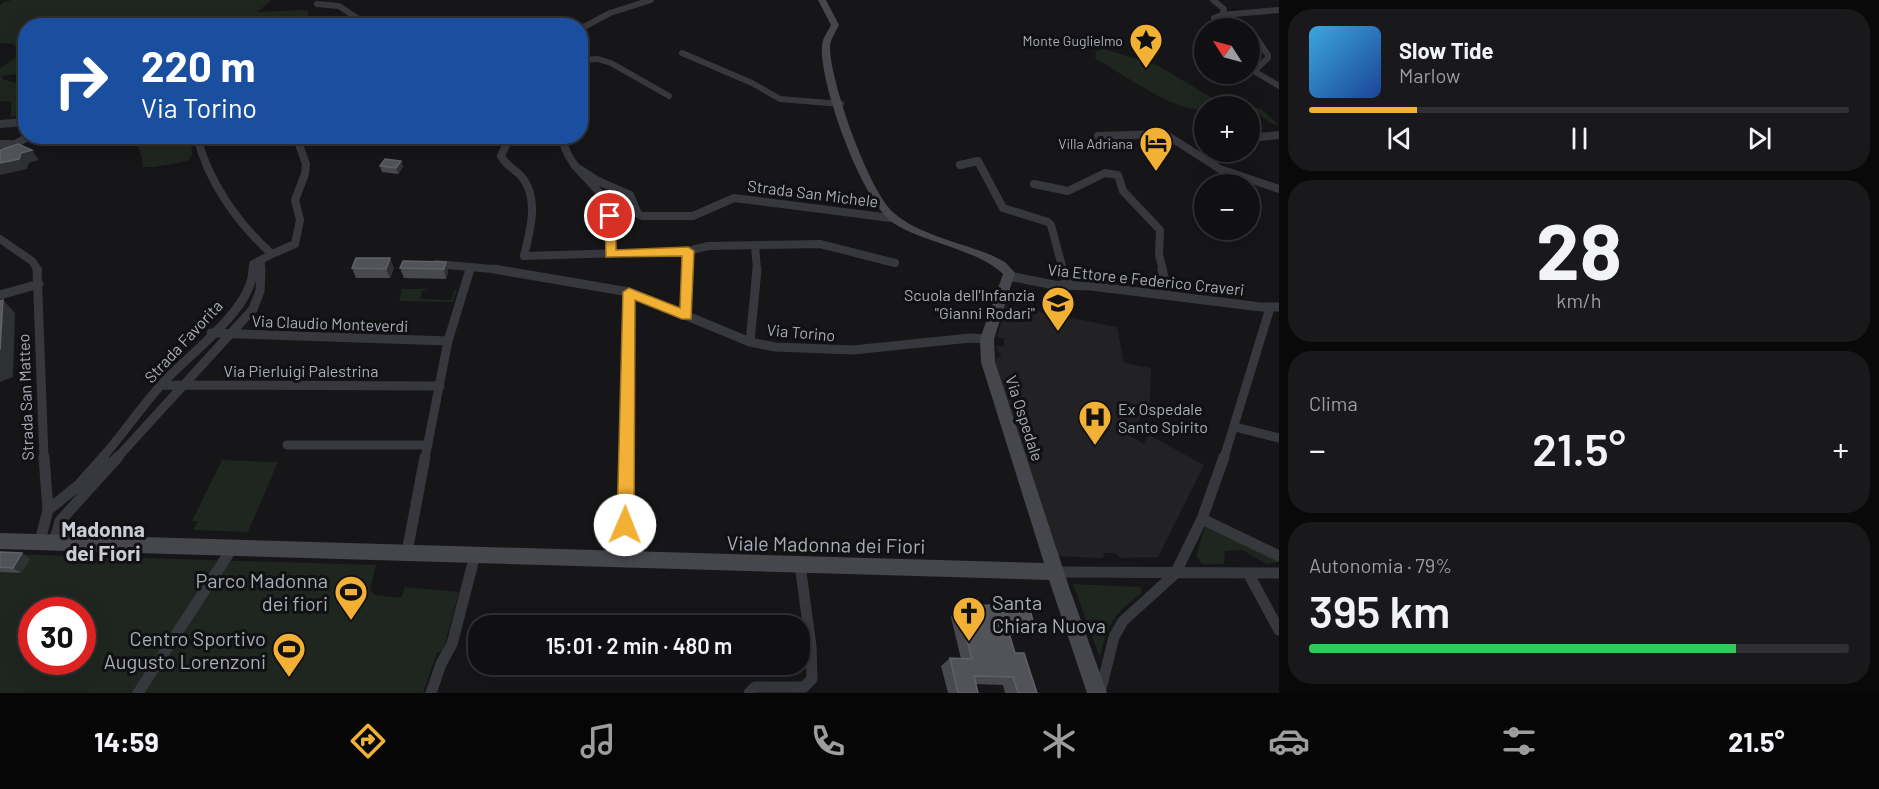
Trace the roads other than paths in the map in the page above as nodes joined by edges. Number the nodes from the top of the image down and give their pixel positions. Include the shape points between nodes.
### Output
1 (651, 0) edge
2 (822, 0) edge
3 (1214, 0) edge
4 (317, 4) dead end
5 (1279, 10) edge
6 (1222, 15) junction
7 (357, 18) edge
8 (1214, 18) edge
9 (588, 24) edge
10 (1260, 43) edge
11 (682, 53) dead end
12 (588, 60) edge
13 (1260, 65) edge
14 (1260, 75) edge
15 (1279, 86) edge
16 (669, 96) dead end
17 (840, 104) junction
18 (18, 123) edge
19 (0, 124) edge
20 (1276, 135) edge
21 (1098, 136) dead end
22 (1260, 137) edge
23 (18, 142) edge
24 (0, 144) edge
25 (199, 144) edge
26 (299, 144) edge
27 (507, 144) edge
28 (563, 144) edge
29 (960, 165) dead end
30 (575, 166) junction
31 (1034, 184) dead end
32 (1279, 189) edge
33 (891, 218) junction
34 (0, 239) edge
35 (755, 246) junction
36 (688, 251) junction
37 (272, 254) junction
38 (610, 254) junction
39 (524, 256) junction
40 (261, 261) junction
41 (895, 263) dead end
42 (431, 264) edge
43 (471, 267) junction
44 (521, 273) junction
45 (1010, 276) junction
46 (39, 284) junction
47 (1091, 286) junction
48 (629, 292) junction
49 (1168, 294) junction
50 (0, 295) edge
51 (1275, 307) edge
52 (686, 316) junction
53 (212, 333) junction
54 (228, 334) junction
55 (987, 339) junction
56 (448, 341) junction
57 (750, 342) junction
58 (161, 385) junction
59 (182, 385) junction
60 (440, 386) junction
61 (1235, 427) junction
62 (1279, 438) edge
63 (118, 440) junction
64 (132, 443) junction
65 (428, 444) junction
66 (287, 445) dead end
67 (48, 510) junction
68 (1202, 519) junction
69 (60, 521) junction
70 (0, 541) edge
71 (47, 542) junction
72 (232, 548) junction
73 (407, 552) junction
74 (475, 555) junction
75 (1279, 556) edge
76 (624, 559) junction
77 (800, 565) junction
78 (1055, 572) junction
79 (1248, 573) junction
80 (1279, 573) edge
81 (1175, 574) junction
82 (1279, 630) edge
83 (763, 690) edge
84 (138, 693) edge
85 (431, 693) edge
86 (749, 693) edge
87 (1099, 693) edge

1 - 9 street via 610,12
2 - 17 street, Strada San Michele via 835,25 826,46
3 - 6 street via 1223,8
4 - 7 street via 339,6
5 - 6 street
6 - 8 street
10 - 13 street via 1268,55
11 - 17 street via 780,99
12 - 16 street via 611,63
14 - 15 street
17 - 33 street, Strada San Michele via 852,147 880,206
18 - 19 street
20 - 22 street
21 - 32 street via 1165,134 1220,169
23 - 24 street
25 - 37 street via 204,161 252,236
26 - 37 street via 306,164 295,200 300,220 295,244
27 - 39 street via 502,161 524,178 531,198
28 - 30 street
29 - 47 street via 978,161 1003,208 1048,222 1065,278
30 - 33 street, Strada San Michele via 630,195 642,216 693,216 734,198
30 - 38 street via 607,203
31 - 49 street via 1068,191 1105,173 1118,175 1123,191 1160,230 1159,255
33 - 45 street, Strada San Michele via 996,262
34 - 46 street, Strada San Matteo via 35,264
35 - 36 street via 708,246
35 - 41 street via 820,244
35 - 57 street via 757,274
36 - 38 street
36 - 52 street
37 - 40 street
38 - 39 street
39 - 44 street
40 - 53 street, Strada Favorita via 254,264 253,281 247,293
40 - 54 street, Strada Favorita via 260,297
42 - 43 street, Via Torino
43 - 44 street, Via Torino
43 - 56 street
44 - 48 street, Via Torino
45 - 47 street, Via Ettore e Federico Craveri via 1054,285
45 - 55 street, Via Ospedale
46 - 50 street
46 - 67 street, Strada San Matteo
47 - 49 street, Via Ettore e Federico Craveri
48 - 52 street, Via Torino
48 - 76 street
49 - 51 street, Via Ettore e Federico Craveri
51 - 61 street
52 - 57 street, Via Torino
53 - 54 street, Via Claudio Monteverdi
53 - 58 street, Strada Favorita
54 - 56 street, Via Claudio Monteverdi
54 - 59 street, Strada Favorita
55 - 57 street, Via Torino via 836,351
55 - 78 street, Via Ospedale via 988,362
56 - 60 street
58 - 59 street, Via Pierluigi Palestrina
58 - 63 street, Strada Favorita
59 - 60 street, Via Pierluigi Palestrina
59 - 64 street, Strada Favorita
60 - 65 street
61 - 62 street
61 - 68 street
63 - 64 street
63 - 67 street, Strada Favorita
64 - 69 street, Strada Favorita
65 - 66 street
65 - 73 street
67 - 69 street
67 - 71 street, Strada San Matteo
68 - 75 street
68 - 81 street
69 - 71 street, Strada Favorita
70 - 71 street, Viale Madonna dei Fiori
71 - 72 street, Viale Madonna dei Fiori
72 - 73 street, Viale Madonna dei Fiori
72 - 84 street
73 - 74 street, Viale Madonna dei Fiori
74 - 76 street, Viale Madonna dei Fiori
74 - 85 street via 452,644
76 - 77 street, Viale Madonna dei Fiori
77 - 78 street, Viale Madonna dei Fiori
77 - 83 street via 813,679 804,687
78 - 81 street, Viale Madonna dei Fiori
78 - 87 street, Via Ospedale
79 - 80 street, Viale Madonna dei Fiori
79 - 81 street, Viale Madonna dei Fiori
79 - 82 street
81 - 87 street via 1123,621 1114,637
83 - 86 street via 754,687

